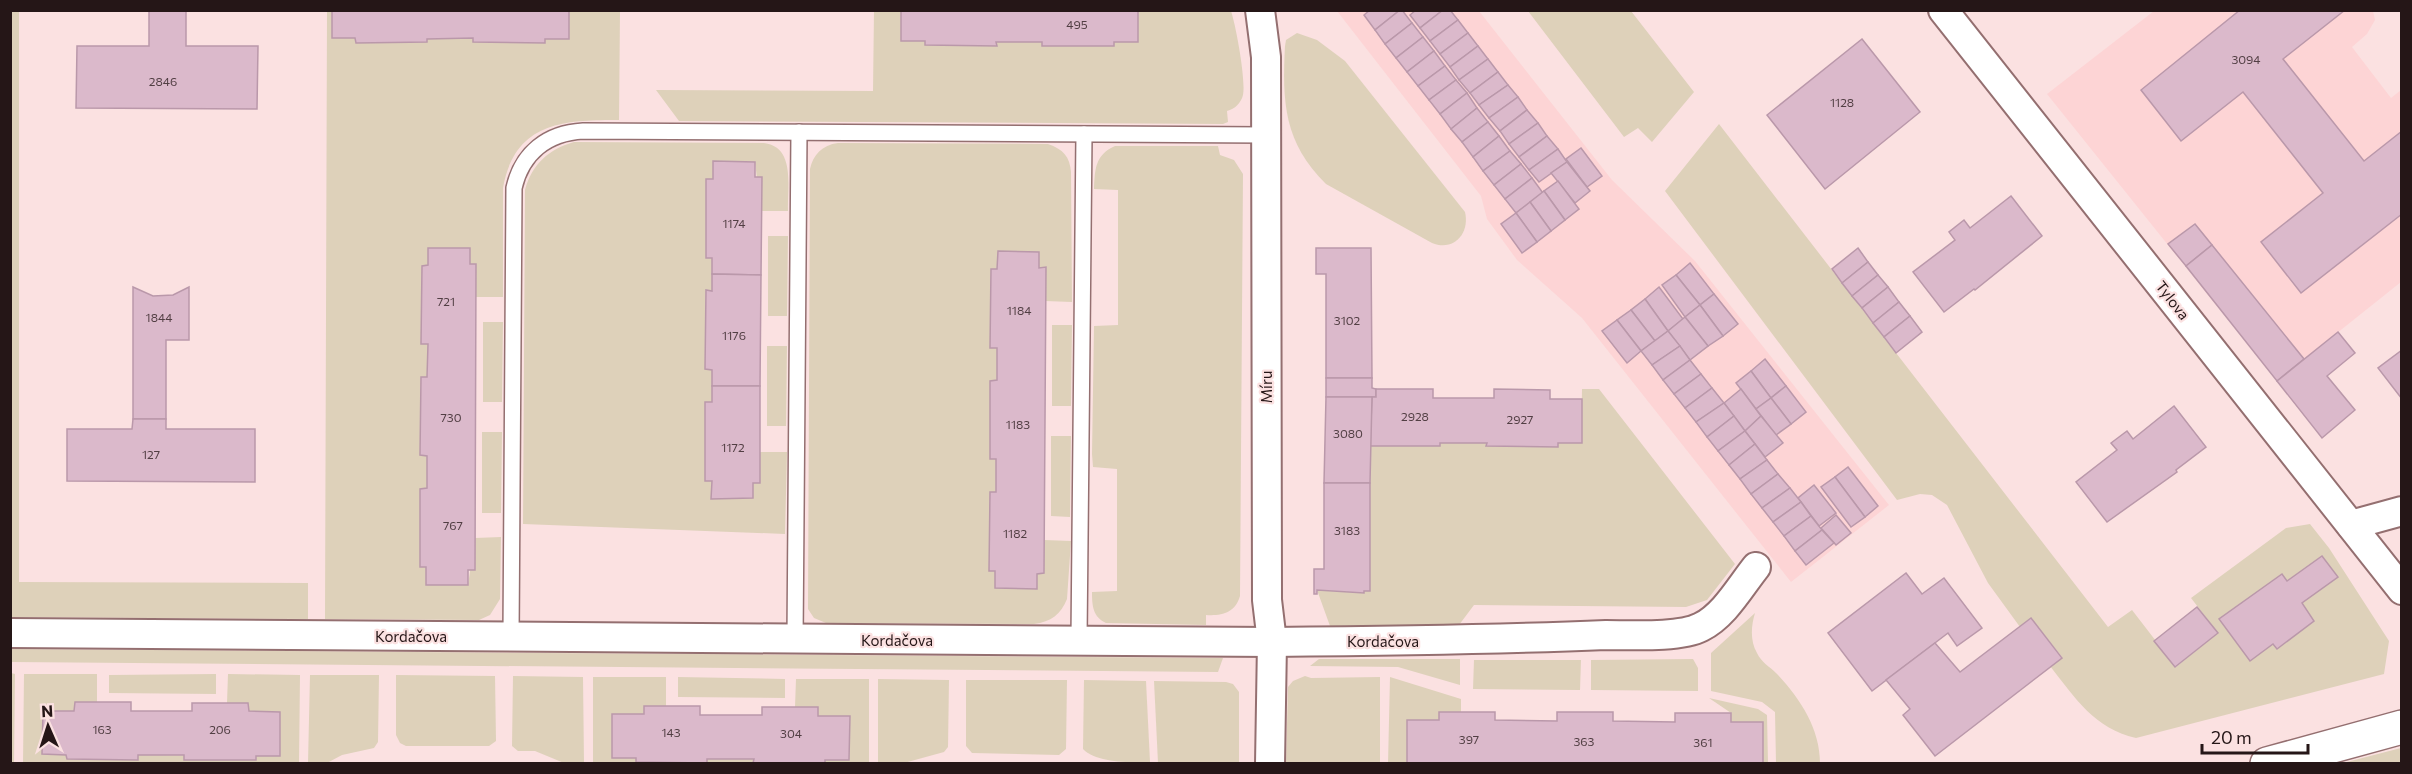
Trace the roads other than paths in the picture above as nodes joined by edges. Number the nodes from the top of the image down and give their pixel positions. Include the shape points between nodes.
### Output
1 (1260, 10) edge
2 (1943, 10) edge
3 (799, 132) junction
4 (1084, 134) junction
5 (1265, 135) junction
6 (2402, 511) edge
7 (2351, 525) junction
8 (1756, 567) dead end
9 (2402, 590) edge
10 (10, 633) edge
11 (511, 636) junction
12 (1079, 639) junction
13 (795, 640) junction
14 (1272, 642) junction
15 (2402, 727) edge
16 (1269, 764) edge
17 (2267, 764) edge

1 - 5 street, Míru via 1266,57
2 - 7 street, Tylova
3 - 4 lane
3 - 11 lane via 576,131 543,142 521,168 514,188
3 - 13 lane
4 - 5 lane
4 - 12 lane
5 - 14 street, Míru via 1267,600
6 - 7 street
7 - 9 street, Tylova
8 - 14 street, Kordačova via 1713,620 1690,631 1458,641
10 - 11 street, Kordačova
11 - 13 street, Kordačova
12 - 13 street, Kordačova
12 - 14 street, Kordačova
14 - 16 street, Míru
15 - 17 main road

